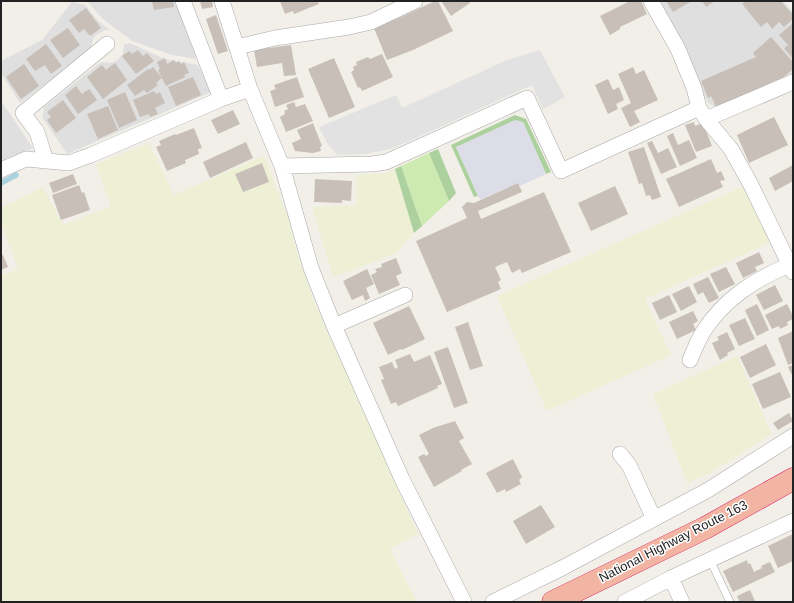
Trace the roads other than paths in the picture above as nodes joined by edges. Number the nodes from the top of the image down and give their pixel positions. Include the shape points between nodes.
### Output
1 (183, 1) edge
2 (222, 1) edge
3 (415, 1) edge
4 (651, 1) edge
5 (394, 6) edge
6 (108, 44) dead end
7 (237, 47) junction
8 (793, 82) edge
9 (250, 88) junction
10 (222, 99) junction
11 (703, 114) junction
12 (46, 161) junction
13 (282, 166) junction
14 (1, 170) edge
15 (791, 269) edge
16 (405, 295) dead end
17 (334, 326) junction
18 (690, 360) dead end
19 (793, 436) edge
20 (620, 454) dead end
21 (793, 479) edge
22 (654, 519) junction
23 (793, 521) edge
24 (710, 560) junction
25 (671, 578) junction
26 (464, 602) edge
27 (493, 602) edge
28 (553, 602) edge
29 (626, 602) edge
30 (682, 602) edge
31 (730, 602) edge

1 - 10 street
2 - 7 street
3 - 5 street
4 - 11 street via 678,49
5 - 7 street via 371,22
6 - 12 street via 23,113 37,132
7 - 9 street
8 - 11 street
9 - 10 street
9 - 13 street
10 - 12 street via 69,163
11 - 13 street via 561,171 527,98 386,162
11 - 15 street via 731,149
12 - 14 street via 26,159
13 - 17 street via 311,268
15 - 18 street via 769,273 729,300 711,320
16 - 17 street
17 - 26 street via 402,479
19 - 22 street via 708,490
20 - 22 street via 629,465
21 - 28 highway, National Highway Route 163 via 705,528
22 - 27 street
23 - 24 street
24 - 25 street
24 - 31 lane
25 - 29 street
25 - 30 street

